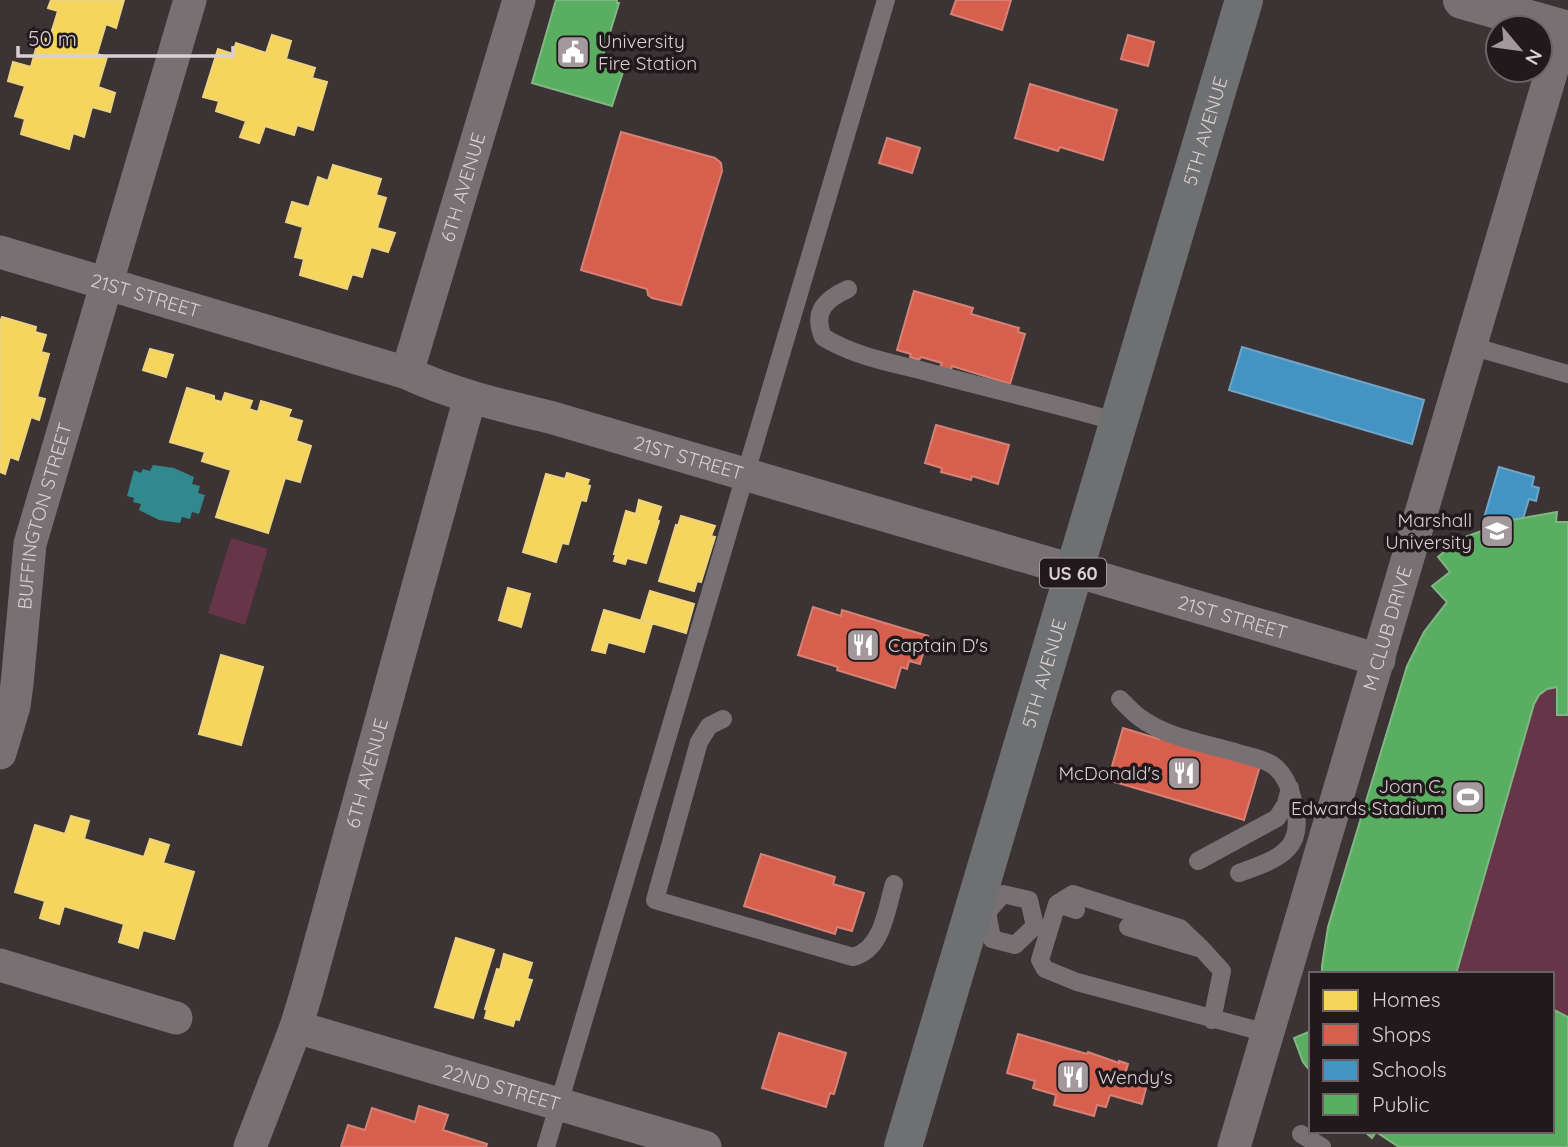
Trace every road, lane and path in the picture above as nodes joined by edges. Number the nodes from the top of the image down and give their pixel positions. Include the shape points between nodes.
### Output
1 (190, 0) edge
2 (519, 0) edge
3 (886, 0) edge
4 (1244, 0) edge
5 (1462, 0) edge
6 (1566, 30) edge
7 (0, 253) edge
8 (108, 285) junction
9 (848, 289) dead end
10 (1471, 345) junction
11 (407, 373) junction
12 (1568, 374) edge
13 (470, 397) junction
14 (1118, 422) junction
15 (745, 474) junction
16 (1073, 571) junction
17 (1379, 660) junction
18 (1120, 699) dead end
19 (723, 719) dead end
20 (0, 753) edge
21 (1290, 788) junction
22 (1198, 861) dead end
23 (1238, 873) dead end
24 (894, 884) dead end
25 (1057, 904) junction
26 (980, 910) junction
27 (1076, 910) dead end
28 (1128, 927) dead end
29 (1041, 928) junction
30 (1202, 949) junction
31 (0, 965) edge
32 (176, 1018) dead end
33 (1212, 1020) junction
34 (296, 1027) junction
35 (1267, 1034) junction
36 (559, 1103) junction
37 (1301, 1134) dead end
38 (250, 1147) edge
39 (546, 1147) edge
40 (704, 1147) edge
41 (903, 1147) edge
42 (1234, 1147) edge
43 (1322, 1147) edge

1 - 8 street, BUFFINGTON STREET
2 - 11 street, 6TH AVENUE
3 - 15 lane
4 - 14 main road, 5TH AVENUE / US 60 via 1203,115
5 - 6 main road
6 - 10 street, M CLUB DRIVE
7 - 8 street, 21ST STREET
8 - 11 street, 21ST STREET
8 - 20 street, BUFFINGTON STREET via 30,544 14,706
9 - 14 lane via 831,297 818,319 824,337 838,345
10 - 12 lane
10 - 17 street, M CLUB DRIVE
11 - 13 street, 21ST STREET
13 - 15 street, 21ST STREET
13 - 34 street, 6TH AVENUE
14 - 16 main road, 5TH AVENUE / US 60
15 - 16 street, 21ST STREET
15 - 36 lane
16 - 17 street, 21ST STREET
16 - 26 main road, 5TH AVENUE / US 60
17 - 35 street, M CLUB DRIVE
18 - 21 lane via 1156,728 1270,764
19 - 24 lane via 709,726 699,742 655,900 853,957 863,955 877,939
21 - 22 lane via 1277,818
21 - 23 lane via 1299,818 1288,849 1277,859
25 - 27 lane
25 - 29 lane
25 - 30 lane via 1073,894 1180,928
26 - 29 lane via 1003,894 1029,901
26 - 29 lane via 992,939 1015,945
26 - 41 main road, 5TH AVENUE / US 60
28 - 30 lane
29 - 33 lane via 1040,960 1045,970
30 - 33 lane via 1222,971
31 - 32 street
33 - 35 lane
34 - 36 street, 22ND STREET
34 - 38 street, 6TH AVENUE
35 - 42 street, M CLUB DRIVE
36 - 39 lane
36 - 40 street, 22ND STREET
37 - 43 lane

